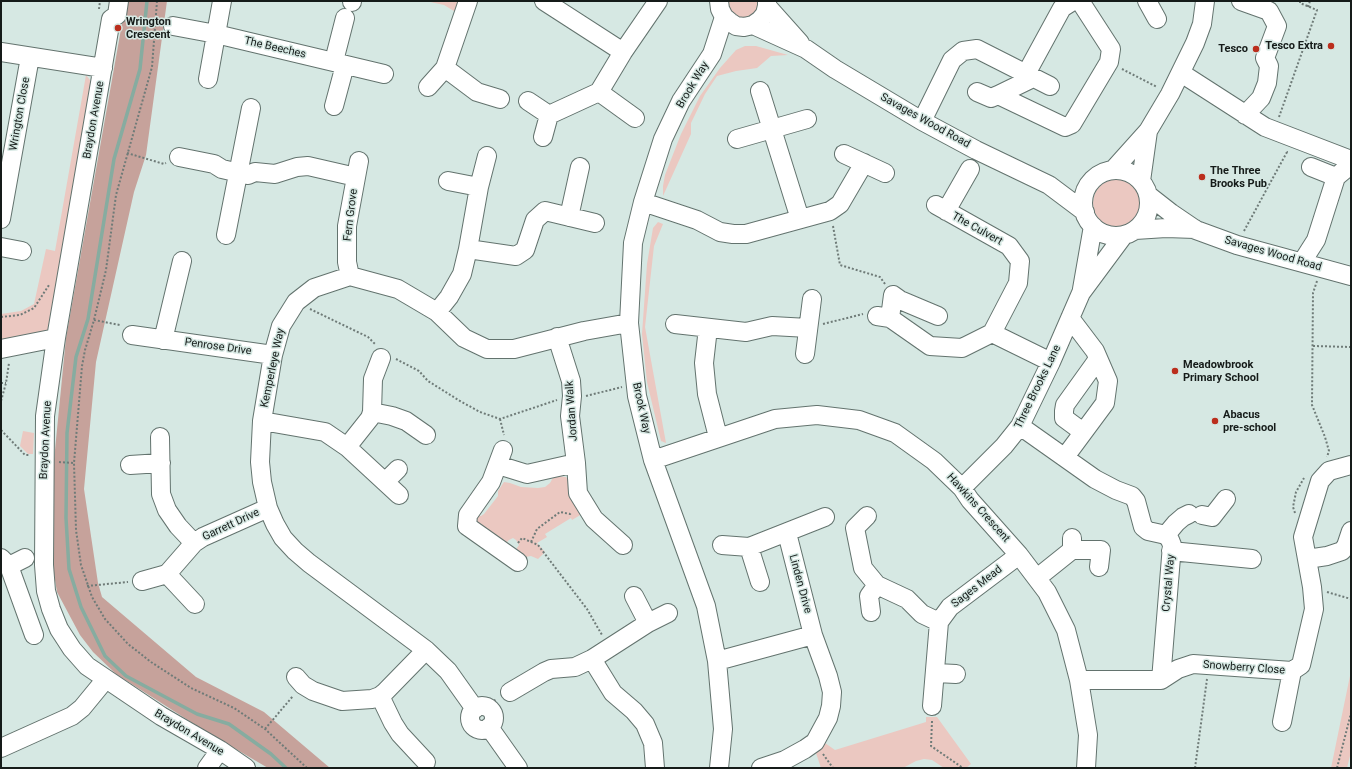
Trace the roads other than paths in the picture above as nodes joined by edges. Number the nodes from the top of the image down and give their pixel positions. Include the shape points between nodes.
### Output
1 (119, 1) edge
2 (222, 1) edge
3 (468, 1) edge
4 (544, 1) edge
5 (658, 1) edge
6 (1073, 1) edge
7 (1080, 1) edge
8 (1147, 1) edge
9 (1205, 1) edge
10 (1241, 1) edge
11 (767, 4) edge
12 (350, 7) edge
13 (722, 9) edge
14 (106, 12) edge
15 (1157, 19) dead end
16 (173, 26) dead end
17 (748, 26) junction
18 (216, 34) junction
19 (806, 49) junction
20 (1, 52) edge
21 (623, 52) junction
22 (712, 54) junction
23 (30, 57) junction
24 (343, 64) junction
25 (103, 68) junction
26 (445, 68) junction
27 (1181, 73) junction
28 (384, 74) dead end
29 (1030, 76) junction
30 (208, 79) dead end
31 (1050, 86) dead end
32 (428, 87) dead end
33 (760, 91) dead end
34 (599, 92) junction
35 (977, 92) dead end
36 (998, 95) junction
37 (500, 99) dead end
38 (528, 101) dead end
39 (334, 106) dead end
40 (251, 108) dead end
41 (549, 115) junction
42 (1245, 115) junction
43 (635, 118) dead end
44 (807, 119) dead end
45 (922, 121) junction
46 (772, 129) junction
47 (1148, 131) junction
48 (543, 137) dead end
49 (737, 139) dead end
50 (188, 154) road end
51 (844, 154) dead end
52 (488, 156) dead end
53 (864, 163) junction
54 (580, 167) dead end
55 (1311, 167) dead end
56 (970, 168) dead end
57 (1345, 168) edge
58 (1113, 170) junction
59 (238, 173) junction
60 (885, 173) dead end
61 (448, 181) dead end
62 (1048, 185) junction
63 (1087, 186) junction
64 (479, 187) junction
65 (1145, 188) junction
66 (643, 202) junction
67 (569, 217) junction
68 (1, 219) edge
69 (800, 219) junction
70 (1089, 219) junction
71 (223, 223) dead end
72 (595, 223) dead end
73 (1196, 230) junction
74 (1129, 233) junction
75 (1316, 240) junction
76 (1, 247) edge
77 (468, 249) junction
78 (22, 251) dead end
79 (182, 261) dead end
80 (1302, 262) junction
81 (1326, 269) junction
82 (350, 276) junction
83 (1351, 276) edge
84 (1081, 293) junction
85 (812, 299) dead end
86 (437, 312) junction
87 (938, 316) dead end
88 (1070, 318) junction
89 (629, 323) junction
90 (675, 324) dead end
91 (708, 328) junction
92 (808, 328) junction
93 (992, 333) junction
94 (132, 335) road end
95 (557, 337) junction
96 (56, 338) junction
97 (163, 340) junction
98 (4, 348) edge
99 (385, 354) road end
100 (805, 354) dead end
101 (273, 355) junction
102 (1098, 359) junction
103 (1051, 362) junction
104 (372, 412) junction
105 (262, 421) junction
106 (1020, 426) junction
107 (1083, 432) junction
108 (426, 435) dead end
109 (160, 437) dead end
110 (718, 437) junction
111 (347, 447) junction
112 (1065, 457) junction
113 (653, 460) junction
114 (161, 463) junction
115 (576, 463) junction
116 (1351, 464) edge
117 (130, 465) dead end
118 (398, 469) dead end
119 (385, 482) junction
120 (962, 488) junction
121 (399, 495) dead end
122 (1226, 499) dead end
123 (268, 508) junction
124 (867, 516) dead end
125 (825, 517) dead end
126 (1351, 531) edge
127 (787, 533) junction
128 (194, 542) junction
129 (1169, 543) junction
130 (623, 545) dead end
131 (722, 545) dead end
132 (748, 547) junction
133 (1019, 555) junction
134 (513, 558) road end
135 (1252, 559) dead end
136 (1307, 559) junction
137 (12, 561) edge
138 (1099, 567) dead end
139 (167, 574) junction
140 (1037, 578) junction
141 (142, 581) road end
142 (760, 582) dead end
143 (877, 586) junction
144 (634, 596) dead end
145 (195, 604) dead end
146 (871, 612) dead end
147 (668, 613) dead end
148 (939, 622) junction
149 (648, 623) junction
150 (34, 635) dead end
151 (813, 635) junction
152 (426, 650) junction
153 (592, 659) junction
154 (717, 662) junction
155 (1292, 671) junction
156 (936, 674) junction
157 (956, 674) dead end
158 (105, 680) junction
159 (1079, 680) junction
160 (1161, 680) junction
161 (298, 686) road end
162 (510, 692) dead end
163 (380, 696) junction
164 (932, 706) road end
165 (1282, 722) dead end
166 (1, 748) edge
167 (220, 750) junction
168 (426, 762) dead end
169 (769, 767) edge
170 (207, 768) edge
171 (246, 768) edge
172 (518, 768) edge
173 (655, 768) edge
174 (719, 768) edge
175 (1086, 768) edge

1 - 14 street, Braydon Avenue via 117,14
2 - 18 street
3 - 26 street
4 - 21 street
5 - 21 street
6 - 29 street via 1062,8
7 - 36 street via 1111,49 1109,62 1072,124 1065,128
8 - 15 street
9 - 27 street via 1196,43
10 - 42 street via 1269,11 1277,26 1265,58 1269,66 1267,83 1261,98
11 - 17 street, Brook Way via 765,14 760,20
11 - 19 street, Savages Wood Road
12 - 24 street via 341,36
13 - 17 street, Savages Wood Road via 730,22 736,26
13 - 22 street, Brook Way
14 - 25 street, Braydon Avenue
16 - 18 street, The Beeches
17 - 19 street, Savages Wood Road
17 - 22 street, Brook Way
18 - 24 street, The Beeches
18 - 30 street
19 - 45 street, Savages Wood Road via 847,77
20 - 23 street
21 - 34 street
22 - 66 street, Brook Way via 681,101 663,139
23 - 25 street
23 - 68 street, Wrington Close
24 - 28 street, The Beeches
24 - 39 street
25 - 96 street, Braydon Avenue
26 - 32 street
26 - 37 street via 477,92
27 - 42 street
27 - 47 street
29 - 31 street
29 - 36 street
29 - 45 street via 977,49 963,51 952,60
33 - 46 street
34 - 41 street
34 - 43 street
35 - 36 street via 991,98
38 - 41 street
40 - 59 street
41 - 48 street
42 - 57 street
44 - 46 street
45 - 62 street, Savages Wood Road
46 - 49 street
46 - 69 street
47 - 58 street
47 - 65 street
50 - 59 street, Fern Grove
51 - 53 street
52 - 64 street
53 - 60 street
53 - 69 street via 840,204 830,211
54 - 67 street
55 - 57 street
56 - 93 street, The Culvert via 941,208 1009,246 1020,261 1018,283
57 - 75 street
58 - 63 street via 1103,172
58 - 65 street via 1128,172
59 - 71 street
59 - 82 street, Fern Grove via 275,174 308,166 358,169 347,226
61 - 64 street
62 - 63 street, Savages Wood Road
62 - 70 street, Savages Wood Road
63 - 70 street via 1083,199
64 - 77 street
65 - 73 street, Savages Wood Road via 1171,213
65 - 74 street via 1149,205 1147,215 1142,223
66 - 69 street via 696,220 720,232 733,234 746,234
66 - 89 street, Brook Way via 633,243
67 - 72 street
67 - 77 street via 545,212 535,220 525,250 516,256
70 - 74 street via 1102,232 1112,236
70 - 84 street, Three Brooks Lane
73 - 74 street, Savages Wood Road via 1166,228
73 - 80 street, Savages Wood Road
74 - 84 street, Three Brooks Lane
75 - 80 street
75 - 81 street
76 - 78 street
77 - 86 street via 462,274
79 - 97 street
80 - 81 street, Savages Wood Road
81 - 83 street, Savages Wood Road
82 - 86 street via 398,289
82 - 101 street, Kemperleye Way via 314,288 296,302 280,326
84 - 88 street, Three Brooks Lane
85 - 92 street
86 - 95 street via 464,338 487,349 514,349
87 - 93 street via 893,296 884,317 930,346 962,348
88 - 102 street via 1095,351
88 - 103 street, Three Brooks Lane
89 - 95 street
89 - 113 street, Brook Way via 637,396
90 - 91 street
91 - 92 street via 746,332 772,326
91 - 110 street via 704,363 707,394
92 - 100 street
93 - 103 street
94 - 97 street, Penrose Drive
95 - 115 street, Jordan Walk via 571,381 570,416
96 - 98 street
96 - 158 street, Braydon Avenue via 40,415 44,456 46,591 59,629 72,649 87,666
97 - 101 street, Penrose Drive
99 - 104 street via 373,378
101 - 105 street, Kemperleye Way
102 - 107 street via 1108,381 1104,403
102 - 107 street via 1065,405 1064,418
103 - 106 street, Three Brooks Lane
104 - 108 street via 406,420
104 - 111 street
105 - 111 street via 325,432
105 - 123 street, Kemperleye Way via 260,462
106 - 112 street
106 - 120 street, Three Brooks Lane
107 - 112 street
109 - 114 street, Garrett Drive
110 - 113 street, Hawkins Crescent
110 - 120 street, Hawkins Crescent via 775,418 817,415 859,420 895,434 934,461
111 - 119 street
112 - 129 street via 1095,479 1132,496 1136,501 1142,527 1160,533
113 - 154 street, Brook Way via 706,606
114 - 117 street
114 - 128 street, Garrett Drive via 161,494 167,510
115 - 130 street, Jordan Walk via 580,497 594,519
115 - 134 street via 527,474 500,457 491,482 468,516 467,526
116 - 136 street, Snowberry Close via 1330,471 1320,481 1303,537
118 - 119 street
119 - 121 street
120 - 133 street, Hawkins Crescent
122 - 129 street via 1212,517 1183,517 1176,523
123 - 128 street, Garrett Drive
123 - 152 street, Kemperleye Way via 277,529 295,551
124 - 143 street via 855,528 864,568
125 - 127 street
126 - 136 street via 1342,551
127 - 132 street
127 - 151 street, Linden Drive
128 - 139 street, Garrett Drive
129 - 135 street
129 - 160 street, Crystal Way
131 - 132 street
132 - 142 street
133 - 140 street, Hawkins Crescent
133 - 148 street, Sages Mead via 950,607
136 - 155 street, Snowberry Close via 1314,609 1301,665
137 - 150 street
138 - 140 street via 1101,550 1072,544
139 - 141 street
139 - 145 street
140 - 159 street, Hawkins Crescent via 1066,630
143 - 146 street via 869,596
143 - 148 street via 907,599 922,614
144 - 149 street
147 - 149 street
148 - 156 street
149 - 153 street
151 - 154 street
151 - 169 street, Linden Drive via 832,692 828,718 815,742
152 - 163 street
152 - 172 street, Kemperleye Way via 448,671 475,709 470,716 473,725 481,730 489,727
153 - 162 street via 575,667 541,667
153 - 173 street via 613,693 645,724 653,743
154 - 174 street, Brook Way via 723,728
155 - 160 street, Snowberry Close via 1192,664
155 - 165 street, Snowberry Close
156 - 157 street
156 - 164 street
158 - 166 street via 72,716
158 - 167 street, Braydon Avenue
159 - 160 street
159 - 175 street, Hawkins Crescent via 1088,735
161 - 163 street via 342,701
163 - 168 street via 400,734
167 - 170 street
167 - 171 street, Braydon Avenue

